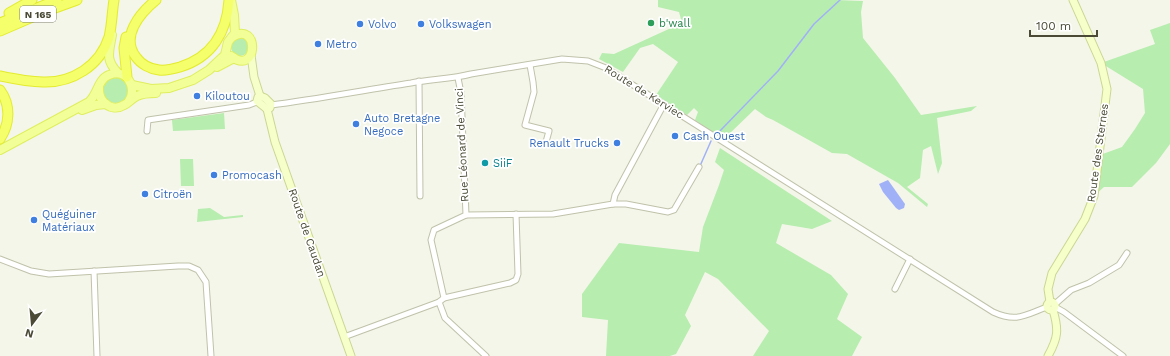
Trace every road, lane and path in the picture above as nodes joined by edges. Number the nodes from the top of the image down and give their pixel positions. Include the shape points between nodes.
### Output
1 (32, 0) edge
2 (57, 0) edge
3 (77, 0) edge
4 (114, 0) edge
5 (153, 0) edge
6 (156, 0) edge
7 (230, 0) edge
8 (1073, 0) edge
9 (0, 18) edge
10 (0, 23) edge
11 (0, 31) edge
12 (232, 38) junction
13 (228, 48) junction
14 (251, 55) junction
15 (237, 59) junction
16 (530, 65) junction
17 (118, 74) junction
18 (0, 76) edge
19 (254, 77) junction
20 (458, 78) junction
21 (130, 81) junction
22 (419, 81) junction
23 (99, 88) junction
24 (0, 90) edge
25 (129, 101) junction
26 (264, 103) junction
27 (106, 104) junction
28 (664, 104) junction
29 (147, 132) dead end
30 (0, 139) edge
31 (546, 142) dead end
32 (0, 151) edge
33 (699, 166) dead end
34 (420, 196) dead end
35 (613, 204) junction
36 (516, 214) junction
37 (466, 215) junction
38 (1127, 253) dead end
39 (0, 259) edge
40 (910, 259) junction
41 (94, 271) junction
42 (894, 289) dead end
43 (441, 300) junction
44 (1052, 306) junction
45 (1064, 312) junction
46 (1057, 323) junction
47 (344, 338) junction
48 (97, 356) edge
49 (211, 356) edge
50 (351, 356) edge
51 (486, 356) edge
52 (1048, 356) edge
53 (1123, 356) edge

1 - 9 highway
2 - 10 highway, N 165
3 - 11 highway, N 165
4 - 17 main road via 109,62
4 - 18 highway via 111,28 104,48 83,71 67,79 44,83
5 - 21 highway via 135,19 126,36 124,48
6 - 7 highway via 133,26 130,46 133,54 145,66 167,70 194,61 216,41 224,27
7 - 12 main road via 236,28
8 - 44 street, Route des Sternes via 1101,63 1107,89 1094,196 1085,219 1052,273 1048,289
12 - 13 main road via 228,42
12 - 14 main road via 243,35 250,39 253,47
13 - 15 main road via 229,54
13 - 21 main road via 225,55 209,70 186,83 156,89
14 - 15 main road
14 - 19 street, Route de Caudan
15 - 19 street, Route de Caudan
15 - 25 main road via 224,63 186,86 139,95
16 - 20 street, Route de Kerviec
16 - 28 street, Route de Kerviec via 562,60 588,60 606,68
16 - 31 street via 534,92 525,125 549,131
17 - 21 main road
17 - 23 main road via 106,77
19 - 26 street, Route de Caudan
20 - 22 street, Route de Kerviec
20 - 37 street, Rue Léonard de Vinci via 461,93
21 - 25 main road via 133,93
22 - 26 street, Route de Kerviec
22 - 34 street
23 - 27 main road via 101,99
23 - 32 main road via 89,102
24 - 30 highway via 6,99 8,112 6,128
25 - 27 main road via 118,107
26 - 29 street, Route de Kerviec via 148,120
26 - 47 street, Route de Caudan via 275,142
27 - 32 main road via 83,109
28 - 35 street via 615,195
28 - 40 street, Route de Kerviec
33 - 35 street via 674,210 668,212
35 - 36 street via 554,214
36 - 37 street
36 - 43 street via 516,280
37 - 43 street, Rue Léonard de Vinci via 434,230 431,240
38 - 44 street, Route de Kerviec via 1119,266 1090,283 1071,290
39 - 41 street via 40,273
40 - 42 street
40 - 44 street, Route de Kerviec via 993,312 1007,318 1026,316
41 - 48 street
41 - 49 street via 178,266 189,266 198,270 206,282
43 - 47 street
43 - 51 street, Rue Léonard de Vinci via 445,318
44 - 45 street
44 - 46 street, Route des Sternes
45 - 46 street
45 - 53 street
46 - 52 street, Route des Sternes via 1055,343
47 - 50 street, Route de Caudan

